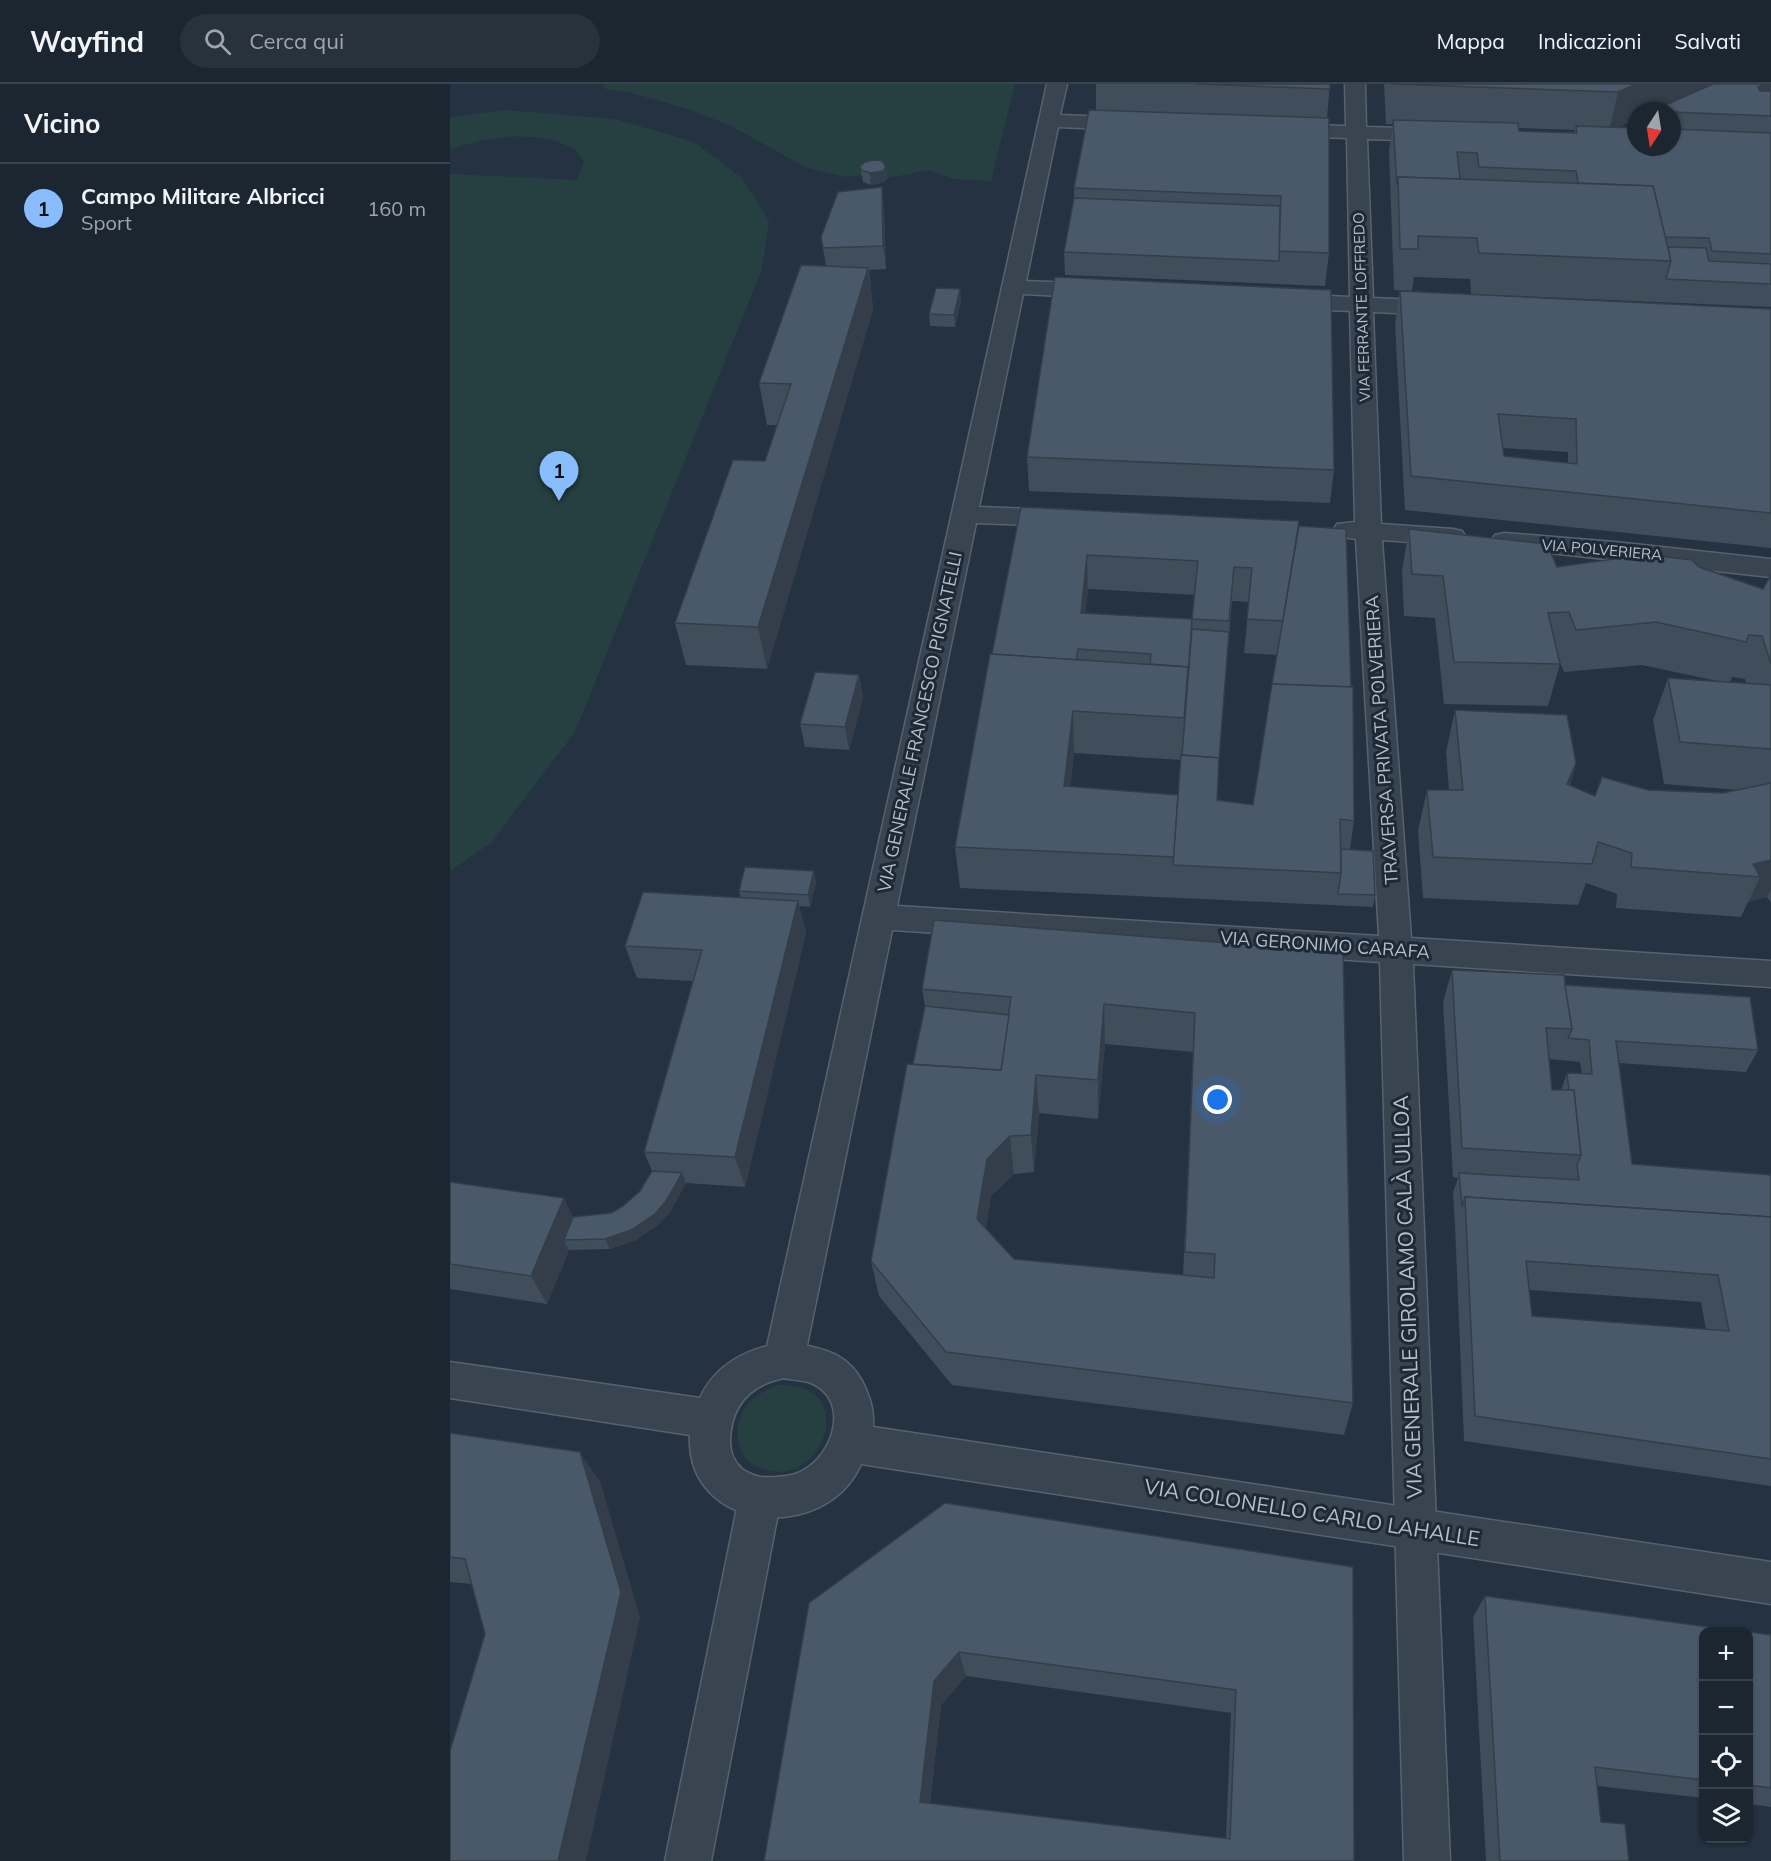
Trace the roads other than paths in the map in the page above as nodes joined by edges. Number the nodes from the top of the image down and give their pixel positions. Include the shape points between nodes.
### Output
1 (1057, 84) edge
2 (1355, 84) edge
3 (1049, 121) junction
4 (1155, 125) edge
5 (1262, 129) edge
6 (1357, 132) junction
7 (1461, 136) edge
8 (1013, 287) junction
9 (1124, 293) edge
10 (1267, 300) edge
11 (1362, 304) junction
12 (1467, 309) edge
13 (964, 515) junction
14 (1093, 519) edge
15 (1326, 529) edge
16 (1368, 531) junction
17 (1771, 568) edge
18 (878, 916) junction
19 (1396, 950) junction
20 (1771, 974) edge
21 (784, 1360) junction
22 (450, 1380) edge
23 (711, 1419) junction
24 (852, 1443) junction
25 (760, 1498) junction
26 (1416, 1528) junction
27 (1771, 1583) edge
28 (688, 1861) edge
29 (1427, 1861) edge

1 - 3 street, VIA GENERALE FRANCESCO PIGNATELLI
2 - 6 street, VIA FERRANTE LOFFREDO
3 - 4 street
3 - 8 street, VIA GENERALE FRANCESCO PIGNATELLI
5 - 6 street
6 - 7 street
6 - 11 street, VIA FERRANTE LOFFREDO
8 - 9 street
8 - 13 street, VIA GENERALE FRANCESCO PIGNATELLI
10 - 11 street
11 - 12 street
11 - 16 street, VIA FERRANTE LOFFREDO
13 - 14 street
13 - 18 street, VIA GENERALE FRANCESCO PIGNATELLI
15 - 16 street, VIA POLVERIERA
16 - 17 street, VIA POLVERIERA via 1615,550
16 - 19 street, TRAVERSA PRIVATA POLVERIERA
18 - 19 street, VIA GERONIMO CARAFA
18 - 21 street, VIA GENERALE FRANCESCO PIGNATELLI
19 - 20 street, VIA GERONIMO CARAFA
19 - 26 street, VIA GENERALE GIROLAMO CALÀ ULLOA
21 - 23 street via 761,1365 742,1375 722,1395
21 - 24 street via 813,1362 827,1368 848,1389 856,1420
22 - 23 street
23 - 25 street via 708,1438 718,1470 735,1488
24 - 25 street via 839,1466 808,1491 783,1498
24 - 26 street, VIA COLONELLO CARLO LAHALLE
25 - 28 street
26 - 27 street, VIA COLONELLO CARLO LAHALLE
26 - 29 street, VIA GENERALE GIROLAMO CALÀ ULLOA

